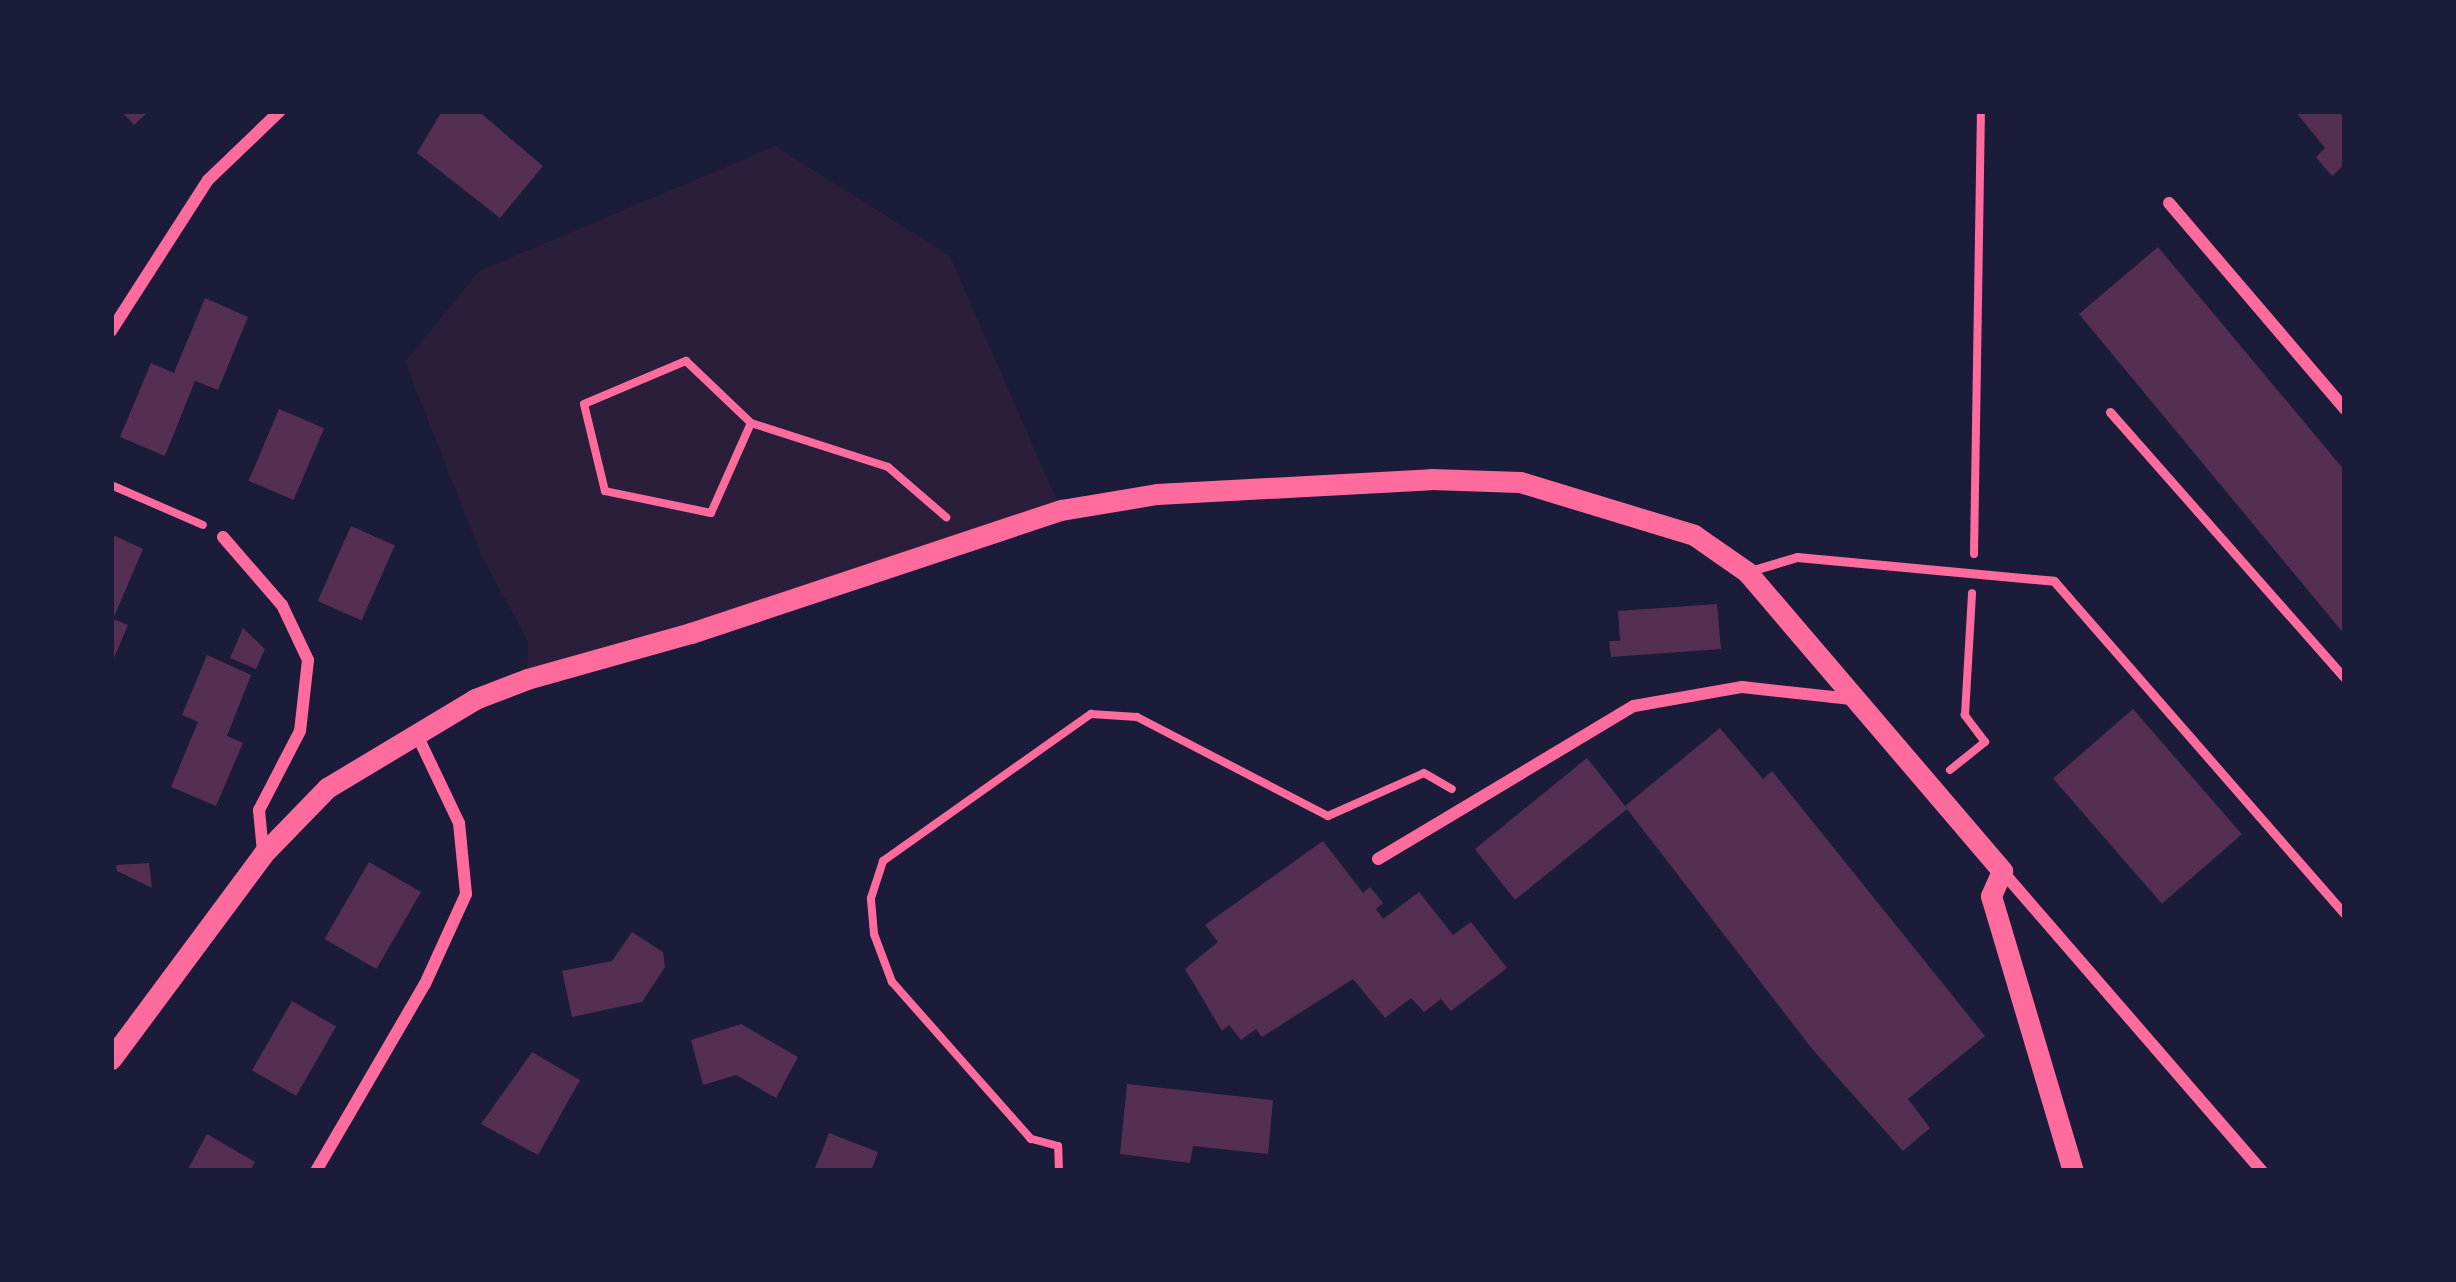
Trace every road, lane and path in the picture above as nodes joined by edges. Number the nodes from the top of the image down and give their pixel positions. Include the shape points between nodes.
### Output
1 (280, 111) edge
2 (1981, 111) edge
3 (2169, 203) dead end
4 (111, 331) edge
5 (2345, 409) edge
6 (2110, 412) dead end
7 (751, 424) junction
8 (111, 484) edge
9 (223, 537) joint
10 (962, 543) junction
11 (1747, 572) junction
12 (1974, 576) junction
13 (2345, 679) edge
14 (1851, 699) junction
15 (416, 733) junction
16 (1925, 790) junction
17 (1470, 799) junction
18 (263, 854) junction
19 (1378, 859) dead end
20 (2002, 871) junction
21 (2345, 915) edge
22 (111, 1059) edge
23 (316, 1171) edge
24 (1059, 1171) edge
25 (2073, 1171) edge
26 (2262, 1171) edge

1 - 4 street via 208,180
2 - 12 path
3 - 5 street
6 - 13 lane
7 - 7 path via 686,362 584,404 605,491 711,513
7 - 10 path via 888,467 953,523
8 - 9 path
9 - 18 street via 282,605 308,660 301,731 260,810
10 - 11 street via 1061,510 1157,494 1431,478 1520,482 1694,535
10 - 15 street via 526,679
11 - 12 lane via 1797,557
11 - 14 street
12 - 16 path via 1964,715 1985,742
12 - 21 lane via 2054,580
14 - 16 street
14 - 17 street via 1742,687 1634,706
15 - 18 street via 327,788
15 - 23 street via 459,823 466,894 425,984
16 - 20 street
17 - 19 street
17 - 24 path via 1424,773 1328,816 1137,717 1091,714 883,861 871,898 892,982 1031,1139 1058,1146
18 - 22 street
20 - 25 street via 1991,896
20 - 26 street

